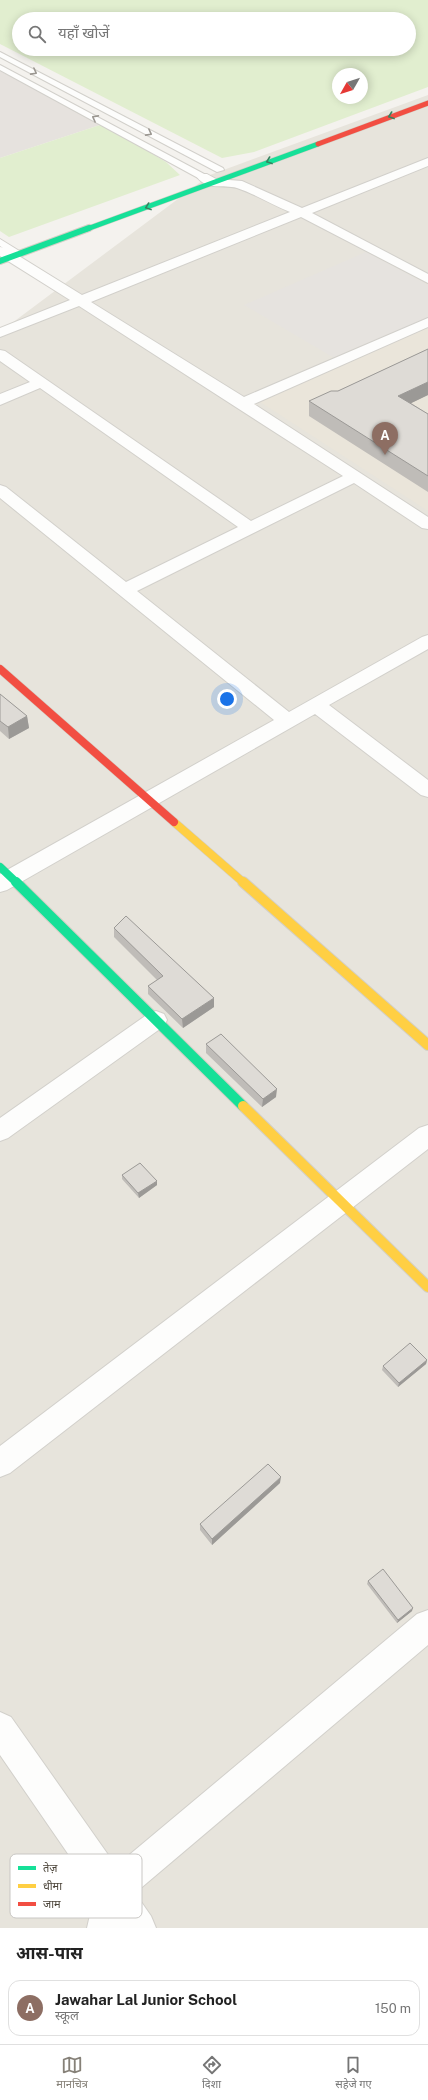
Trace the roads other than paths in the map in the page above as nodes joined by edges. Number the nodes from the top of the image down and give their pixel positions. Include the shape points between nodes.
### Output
1 (0, 54) edge
2 (0, 67) edge
3 (428, 95) edge
4 (428, 103) edge
5 (428, 162) edge
6 (229, 177) junction
7 (208, 180) junction
8 (300, 212) junction
9 (6, 252) edge
10 (428, 264) edge
11 (412, 271) junction
12 (428, 279) edge
13 (79, 301) junction
14 (428, 322) edge
15 (0, 333) edge
16 (0, 354) edge
17 (42, 382) junction
18 (0, 400) edge
19 (243, 403) junction
20 (353, 477) junction
21 (0, 490) edge
22 (428, 524) edge
23 (250, 528) junction
24 (124, 590) junction
25 (428, 641) edge
26 (0, 669) edge
27 (316, 705) junction
28 (288, 721) junction
29 (428, 790) edge
30 (148, 800) junction
31 (4, 876) edge
32 (156, 1020) junction
33 (428, 1045) edge
34 (0, 1131) edge
35 (428, 1135) edge
36 (341, 1202) junction
37 (428, 1287) edge
38 (0, 1463) edge
39 (428, 1625) edge
40 (0, 1728) edge
41 (87, 1854) edge
42 (142, 1866) edge
43 (106, 1918) edge
44 (132, 1918) edge
45 (104, 1928) edge
46 (139, 1928) edge

1 -> 6 lane
7 -> 2 lane
3 - 6 street
4 -> 6 street
5 - 8 street
6 - 7 street
6 - 7 street
6 - 8 street
7 - 9 street
8 - 11 street
8 - 13 street
9 - 13 street
10 - 11 street
11 - 12 street
13 - 15 street
13 - 19 street
14 - 19 street
16 - 17 street
17 - 18 street
17 - 23 street
19 - 20 street
20 - 22 street
20 - 23 street
21 - 24 street
23 - 24 street
24 - 28 street
25 - 27 street
26 - 30 street
27 - 28 street
27 - 29 street
28 - 30 street
30 - 31 street
30 - 33 street
31 - 32 street
32 - 34 street
32 - 36 street
35 - 36 street
36 - 37 street
36 - 38 street
39 - 42 street
40 - 41 street
43 - 45 street
44 - 46 street

